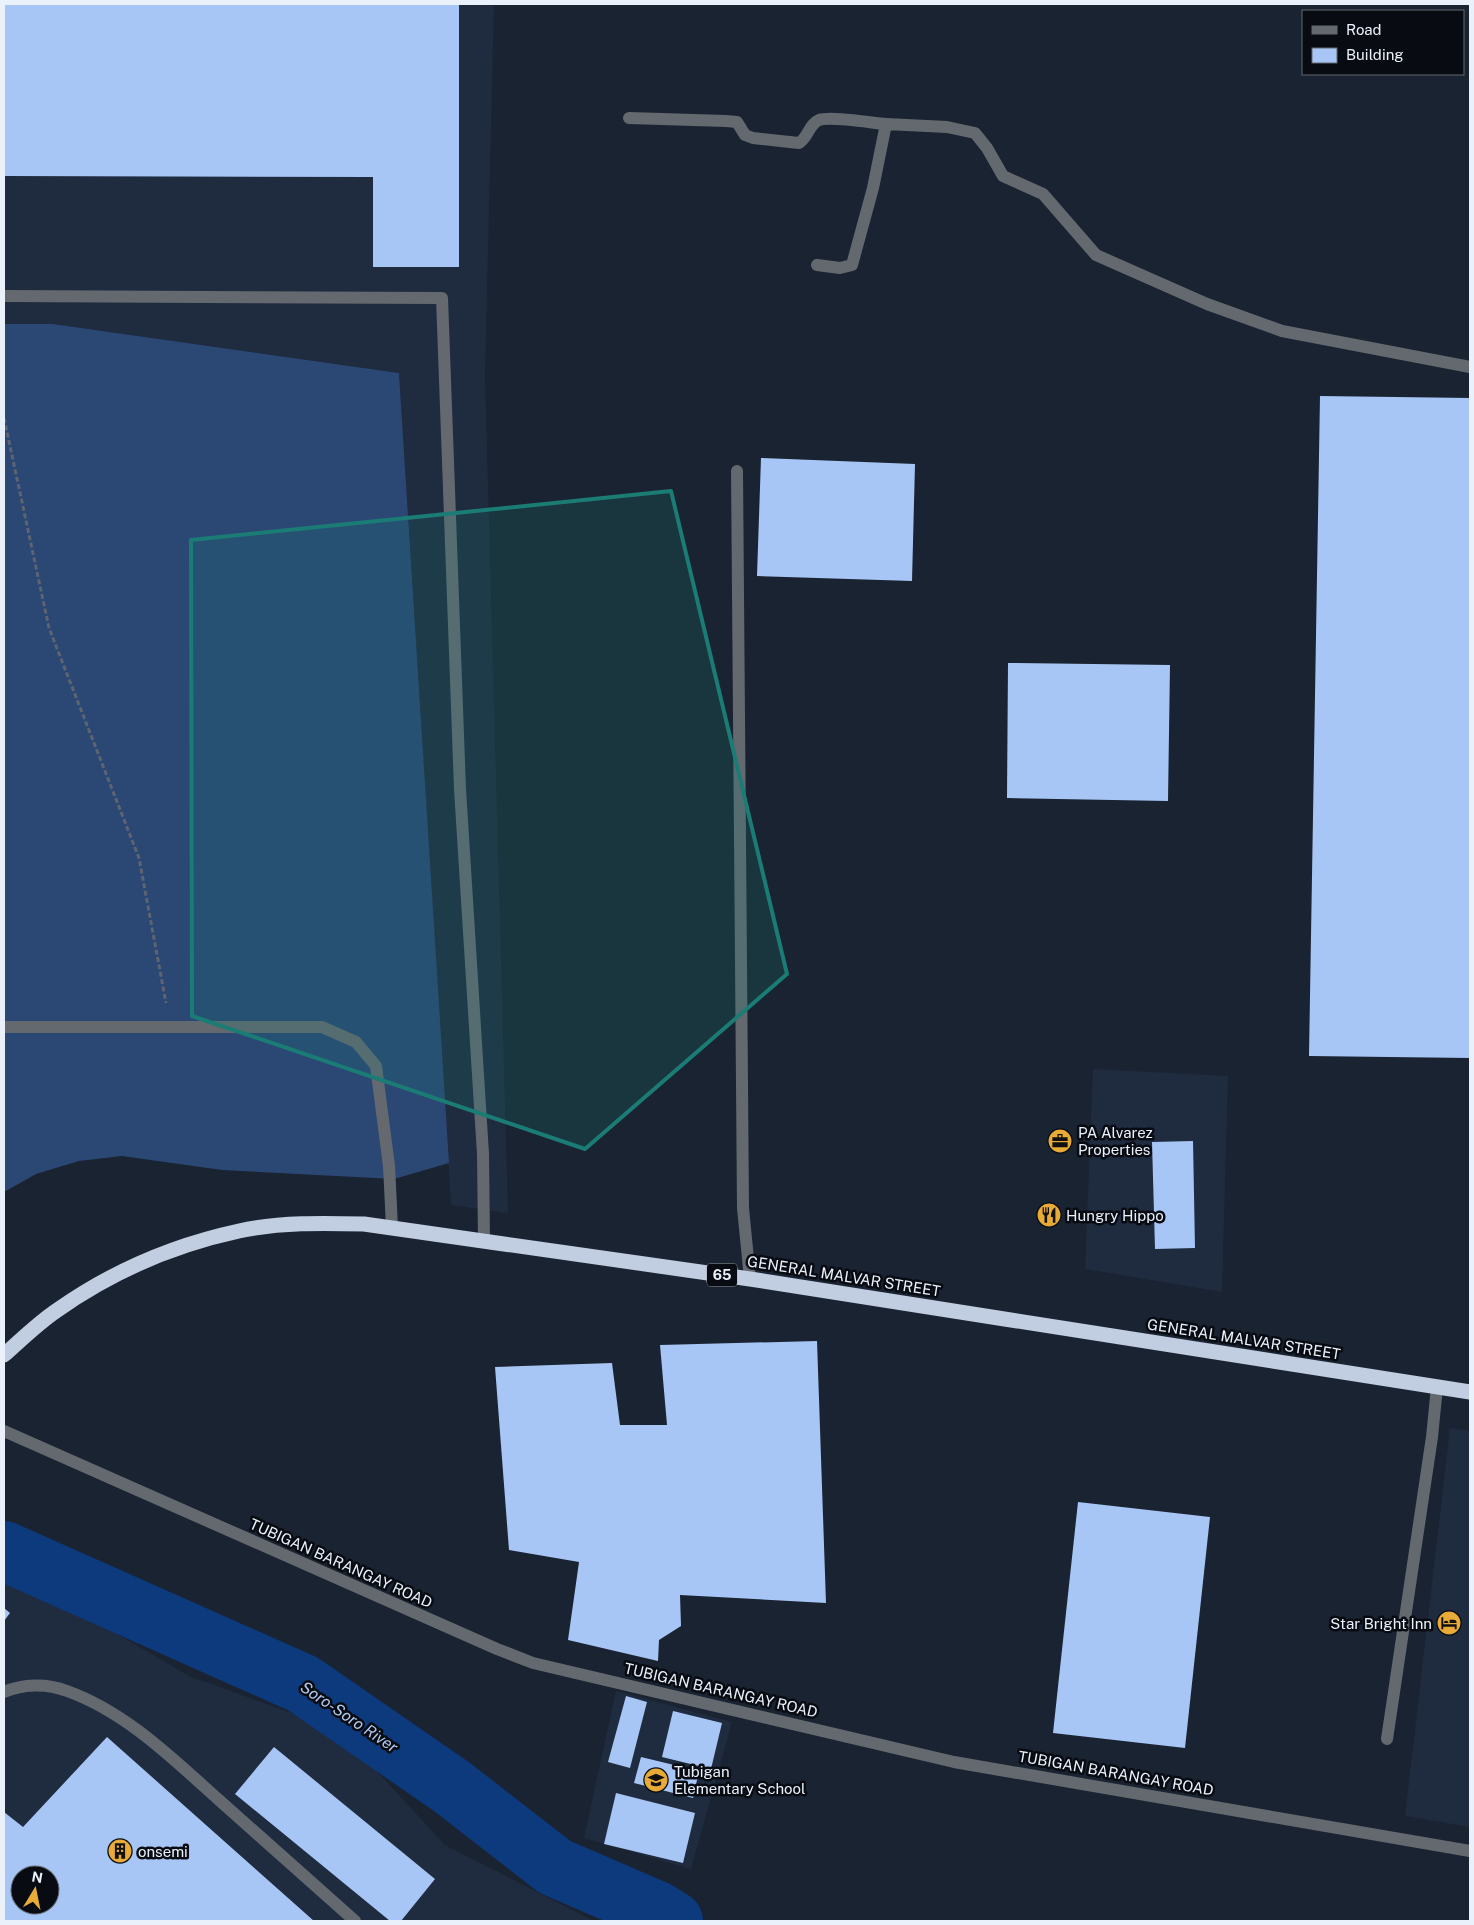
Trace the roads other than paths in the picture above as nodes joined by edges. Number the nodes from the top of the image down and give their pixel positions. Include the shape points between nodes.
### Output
1 (630, 118) dead end
2 (886, 124) junction
3 (817, 264) dead end
4 (4, 296) edge
5 (1470, 367) edge
6 (737, 471) dead end
7 (4, 1027) edge
8 (392, 1227) junction
9 (484, 1241) junction
10 (750, 1279) junction
11 (4, 1355) edge
12 (1437, 1387) junction
13 (1470, 1392) edge
14 (4, 1431) edge
15 (4, 1692) edge
16 (1387, 1739) dead end
17 (1470, 1851) edge
18 (355, 1921) edge

1 - 2 street via 726,120 736,122 745,135 753,138 798,143 819,120
2 - 3 street via 852,265 840,268
2 - 5 street via 946,127 975,133 1003,176 1043,194 1096,255 1208,304 1282,331
4 - 9 street via 442,298 460,789 483,1154
6 - 10 street via 743,1208
7 - 8 street via 322,1027 356,1042 376,1066 389,1166
8 - 9 highway, GENERAL MALVAR STREET / 65
8 - 11 highway, GENERAL MALVAR STREET / 65 via 335,1224 272,1226 177,1248 82,1294 55,1311
9 - 10 highway, GENERAL MALVAR STREET / 65
10 - 12 highway, GENERAL MALVAR STREET / 65
12 - 13 highway, GENERAL MALVAR STREET / 65
12 - 16 street
14 - 17 street, TUBIGAN BARANGAY ROAD via 497,1650 533,1662 954,1762
15 - 18 street via 34,1685 66,1690 108,1710 155,1743

